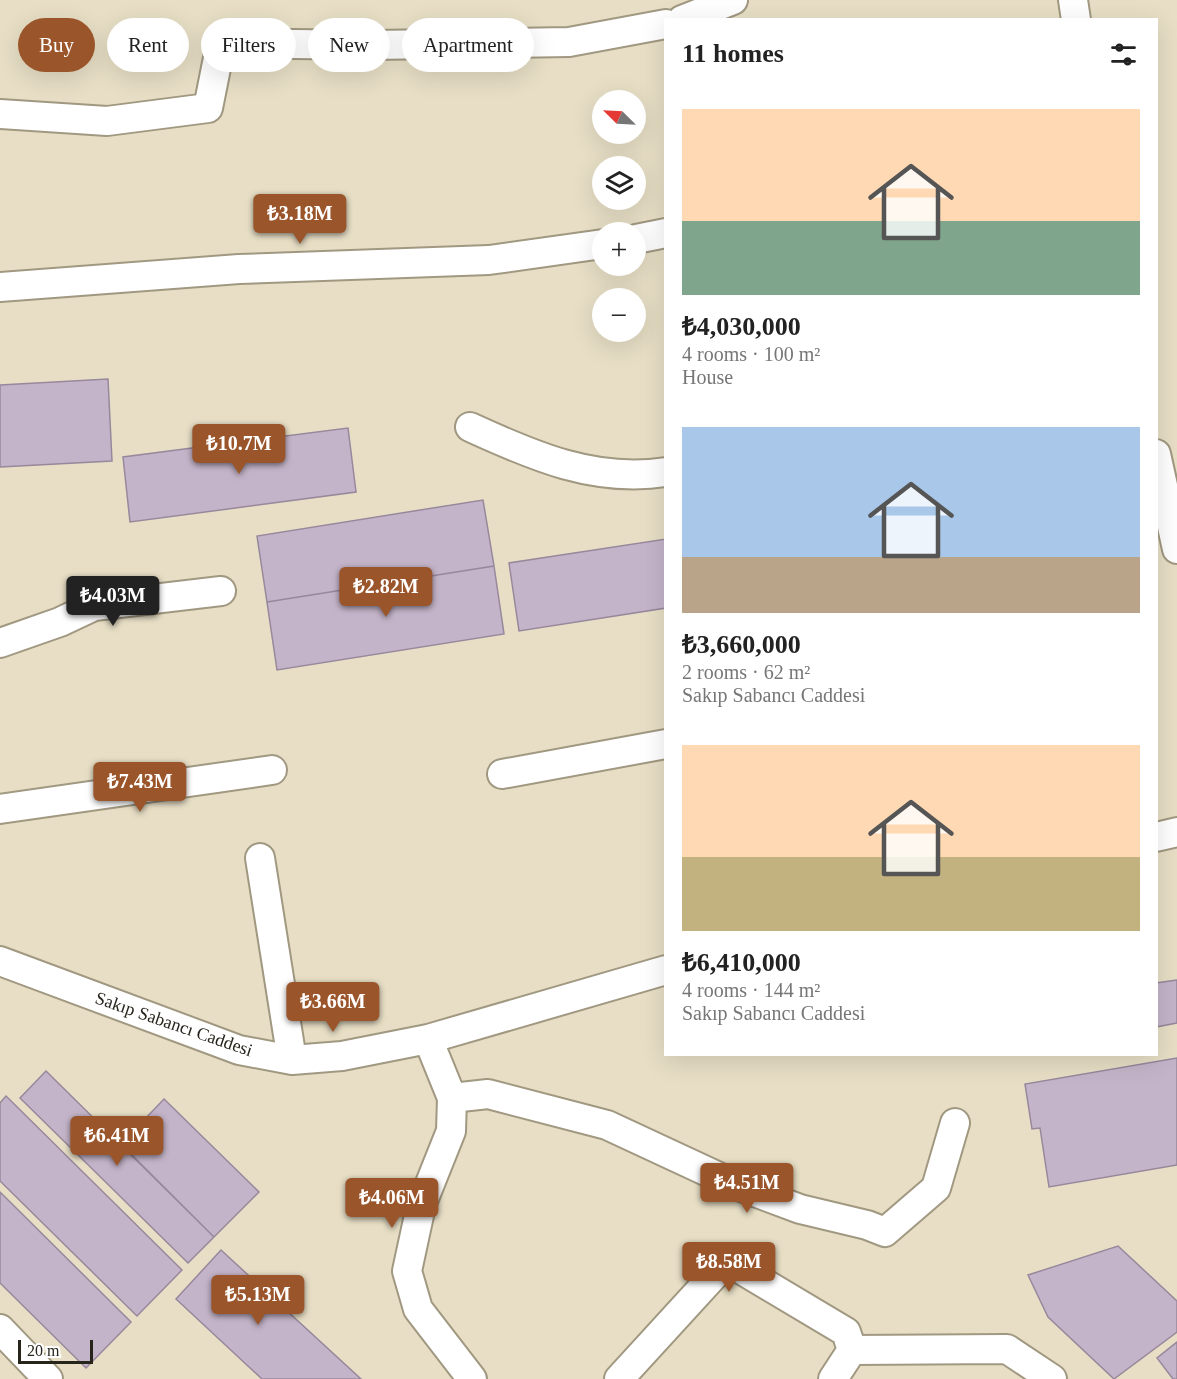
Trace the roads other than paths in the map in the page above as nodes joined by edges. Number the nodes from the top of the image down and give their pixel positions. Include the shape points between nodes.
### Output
1 (733, 0) edge
2 (738, 0) edge
3 (1073, 0) edge
4 (687, 18) edge
5 (742, 18) edge
6 (1076, 18) edge
7 (664, 24) edge
8 (0, 114) edge
9 (664, 233) edge
10 (646, 237) edge
11 (592, 246) edge
12 (0, 287) edge
13 (470, 427) dead end
14 (1158, 463) edge
15 (664, 472) edge
16 (1177, 549) edge
17 (221, 591) dead end
18 (0, 643) edge
19 (664, 744) edge
20 (273, 770) dead end
21 (502, 774) dead end
22 (0, 809) edge
23 (1177, 832) edge
24 (1158, 837) edge
25 (260, 858) dead end
26 (0, 962) edge
27 (664, 971) edge
28 (428, 1039) junction
29 (292, 1060) junction
30 (452, 1098) junction
31 (955, 1123) dead end
32 (0, 1329) edge
33 (852, 1350) junction
34 (48, 1379) edge
35 (472, 1379) edge
36 (619, 1379) edge
37 (833, 1379) edge
38 (1052, 1379) edge

1 - 4 street
2 - 5 street
3 - 6 street
7 - 8 street via 570,42 221,43 208,108 107,121
9 - 10 street
11 - 12 street via 489,260 239,269
13 - 15 street via 561,465 615,474
14 - 16 street
17 - 18 street via 94,606
19 - 21 street
20 - 22 street
23 - 24 street
25 - 29 street
26 - 29 street, Sakıp Sabancı Caddesi via 239,1050
27 - 28 street, Sakıp Sabancı Caddesi
28 - 29 street, Sakıp Sabancı Caddesi via 342,1056
28 - 30 street
30 - 31 street via 488,1094 607,1125 747,1189 800,1209 885,1232 936,1188
30 - 35 street via 451,1131 421,1206 407,1270 418,1309
32 - 34 street
33 - 36 street via 846,1332 727,1261
33 - 37 street
33 - 38 street via 1007,1349

